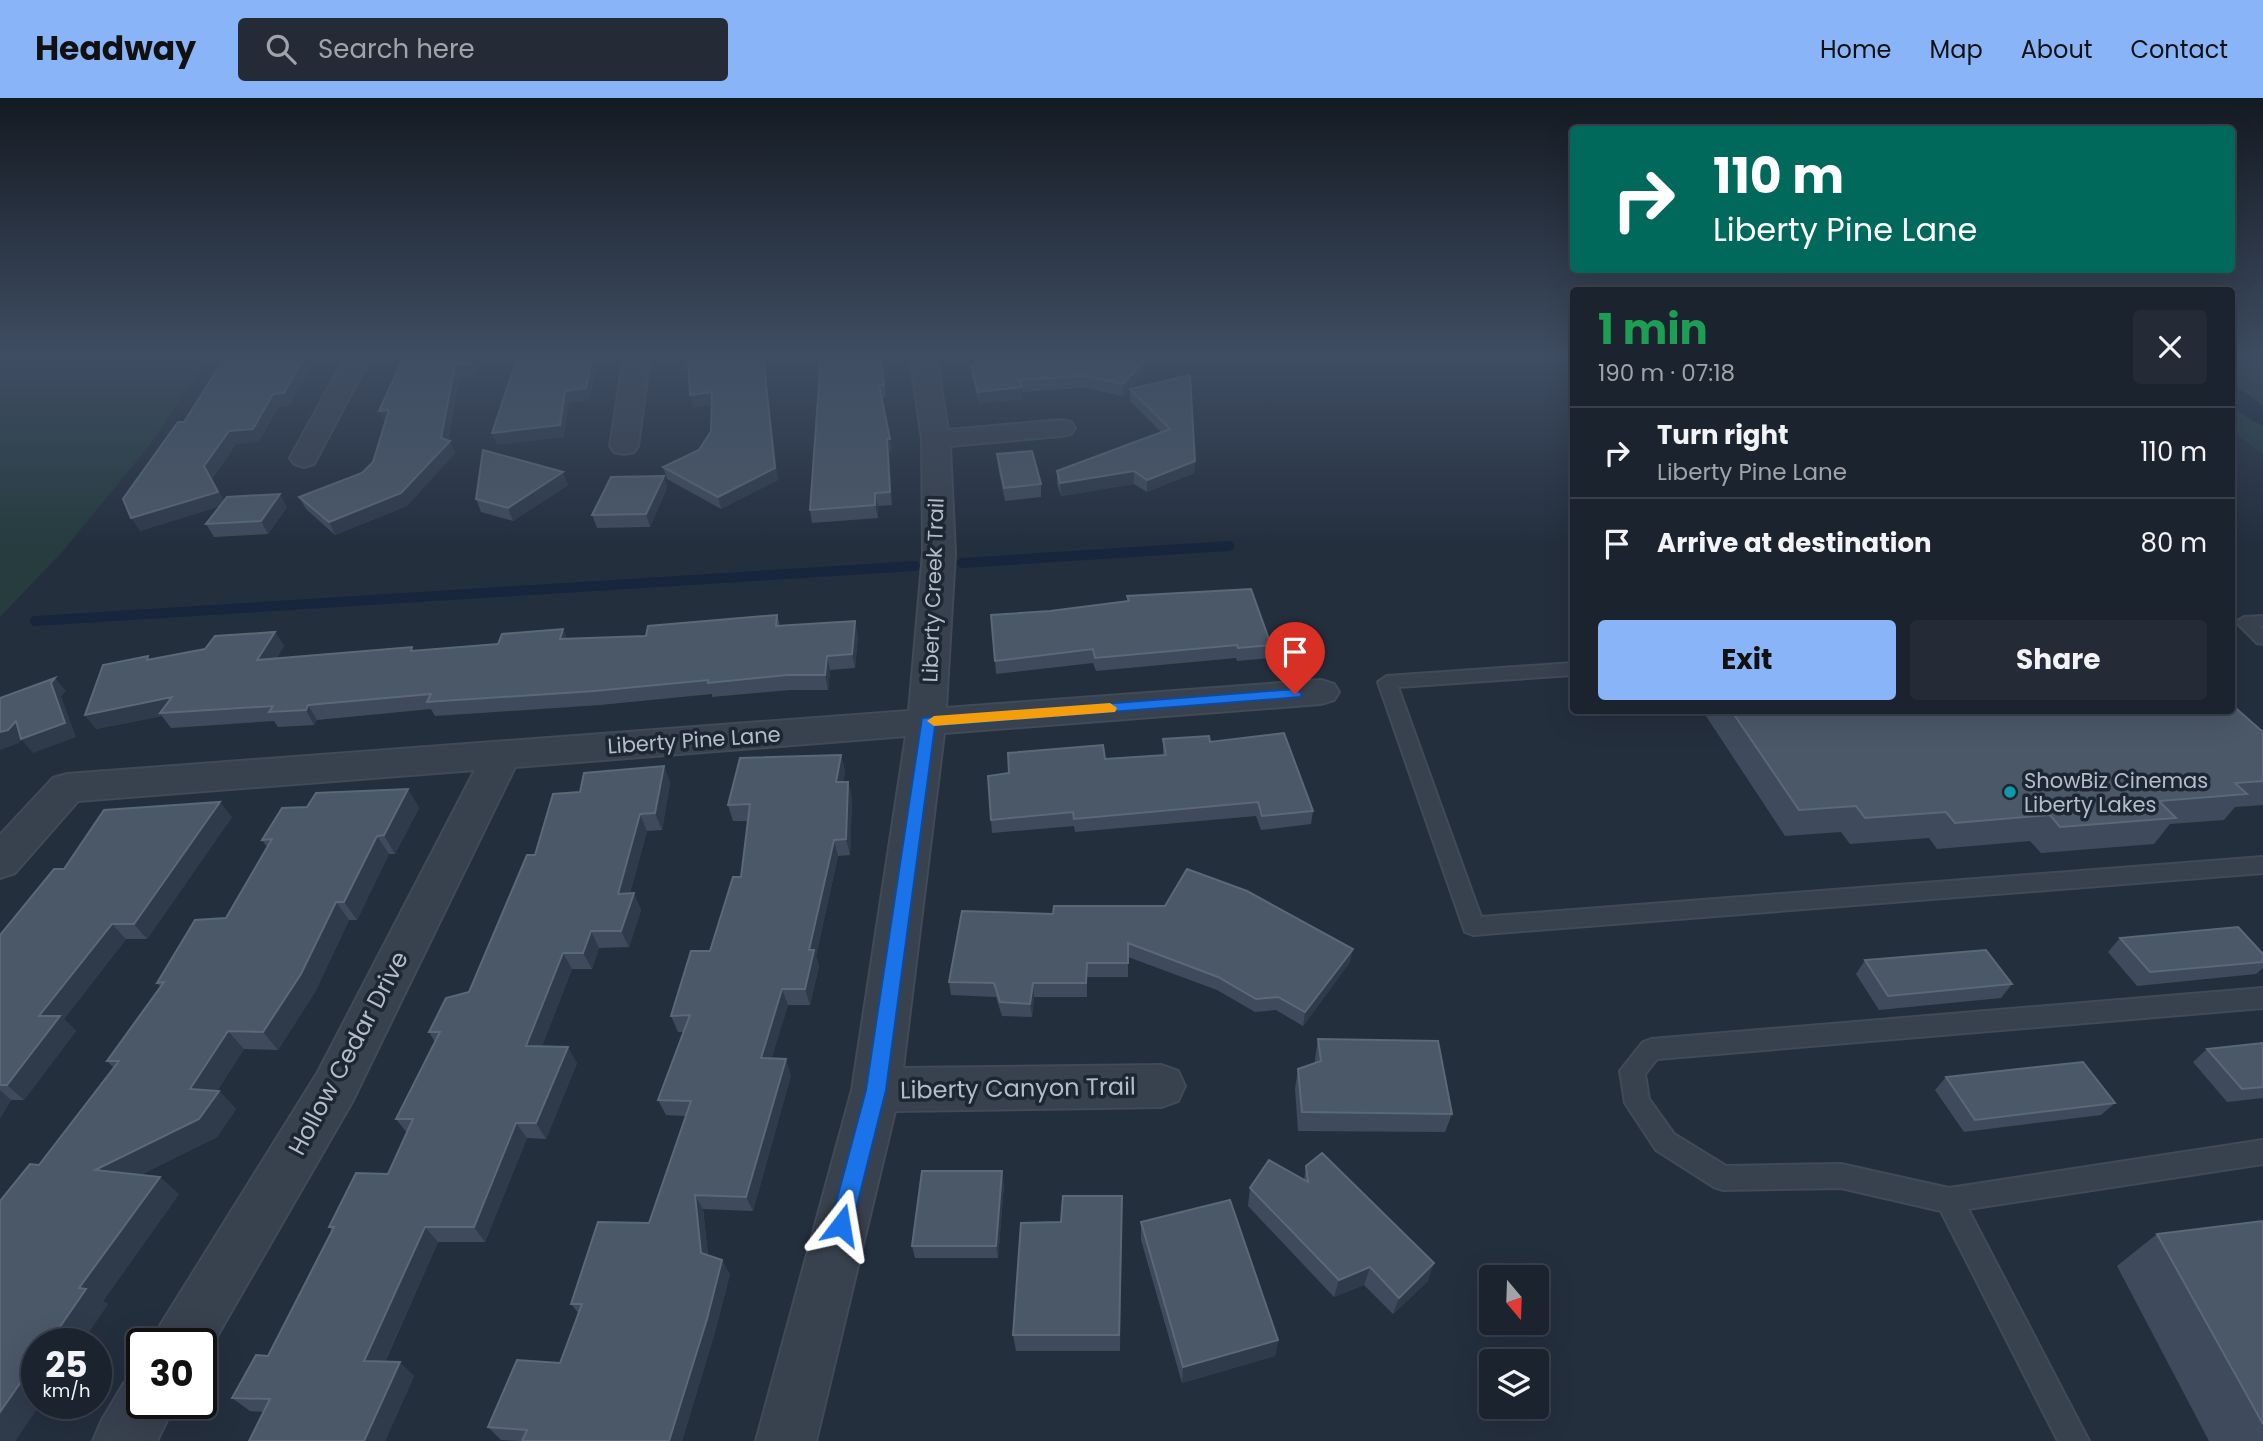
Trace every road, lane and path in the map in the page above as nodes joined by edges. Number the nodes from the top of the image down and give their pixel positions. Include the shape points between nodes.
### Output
1 (325, 419) edge
2 (628, 419) edge
3 (933, 419) edge
4 (1061, 428) dead end
5 (936, 439) junction
6 (624, 446) dead end
7 (304, 458) dead end
8 (2263, 621) edge
9 (2238, 623) edge
10 (2263, 639) edge
11 (1570, 669) edge
12 (1321, 692) dead end
13 (928, 722) junction
14 (502, 754) junction
15 (0, 862) edge
16 (2263, 865) edge
17 (2263, 998) edge
18 (1161, 1086) dead end
19 (876, 1090) junction
20 (2263, 1152) edge
21 (1949, 1200) junction
22 (191, 1328) edge
23 (136, 1419) edge
24 (123, 1441) edge
25 (786, 1441) edge
26 (2074, 1441) edge

1 - 7 street
2 - 6 street
3 - 5 street, Liberty Creek Trail
4 - 5 street
5 - 13 street, Liberty Creek Trail via 939,553
8 - 9 lane
9 - 10 lane
11 - 16 lane via 1387,682 1473,926
12 - 13 street, Liberty Pine Lane
13 - 14 street, Liberty Pine Lane
13 - 19 street, Liberty Creek Trail
14 - 15 street, Liberty Pine Lane via 67,788
14 - 22 street, Hollow Cedar Drive via 335,1087
17 - 21 lane via 1651,1049 1632,1071 1637,1103 1665,1142 1723,1178 1841,1176
18 - 19 street, Liberty Canyon Trail
19 - 25 street, Liberty Creek Trail
20 - 21 lane
21 - 26 lane
23 - 24 street

